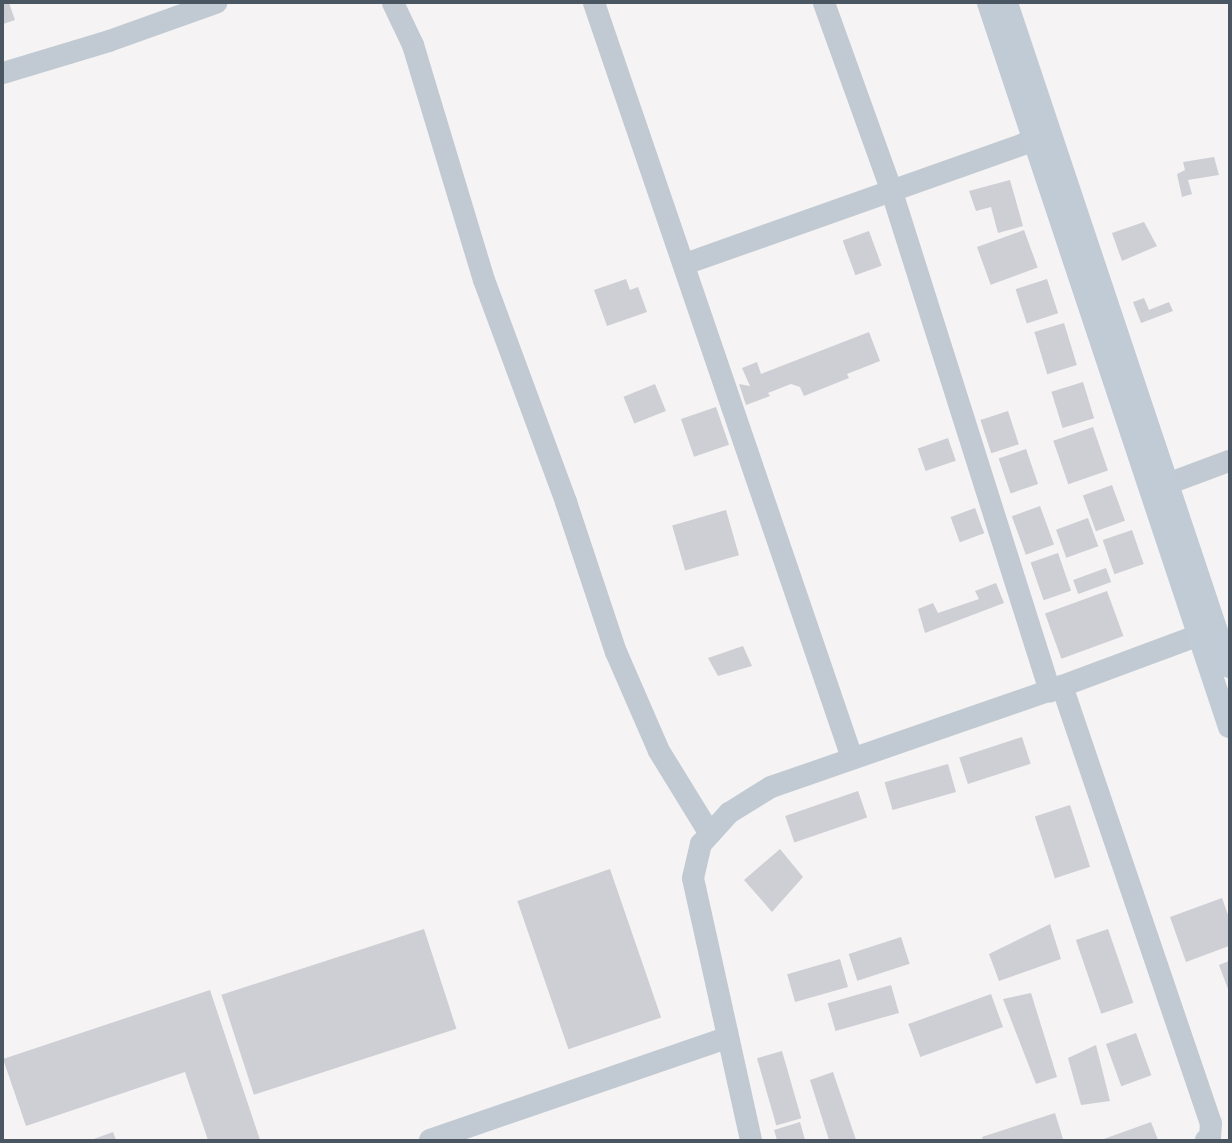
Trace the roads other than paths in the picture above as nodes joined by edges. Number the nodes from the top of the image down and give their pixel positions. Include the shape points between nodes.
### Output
1 (216, 3) edge
2 (393, 3) edge
3 (594, 3) edge
4 (824, 3) edge
5 (988, 3) edge
6 (1007, 3) edge
7 (3, 73) edge
8 (1034, 140) junction
9 (890, 189) junction
10 (685, 264) junction
11 (1229, 462) edge
12 (1160, 487) junction
13 (1199, 635) junction
14 (1229, 667) edge
15 (1056, 688) junction
16 (1229, 726) edge
17 (852, 758) junction
18 (710, 834) junction
19 (727, 1038) junction
20 (430, 1140) edge
21 (751, 1140) edge
22 (1206, 1140) edge

1 - 7 street via 109,41
2 - 18 street via 413,45 484,280 566,502 616,652 659,751
3 - 10 street
4 - 9 street
5 - 8 street
6 - 12 street
8 - 9 street
8 - 12 street
9 - 10 street
9 - 15 street
10 - 17 street
11 - 12 street
12 - 13 street
12 - 14 street
13 - 15 street
13 - 16 street
15 - 17 street
15 - 22 street via 1211,1123 1210,1137
17 - 18 street via 771,787 729,813
18 - 19 street via 701,844 693,878 721,997
19 - 20 street
19 - 21 street

